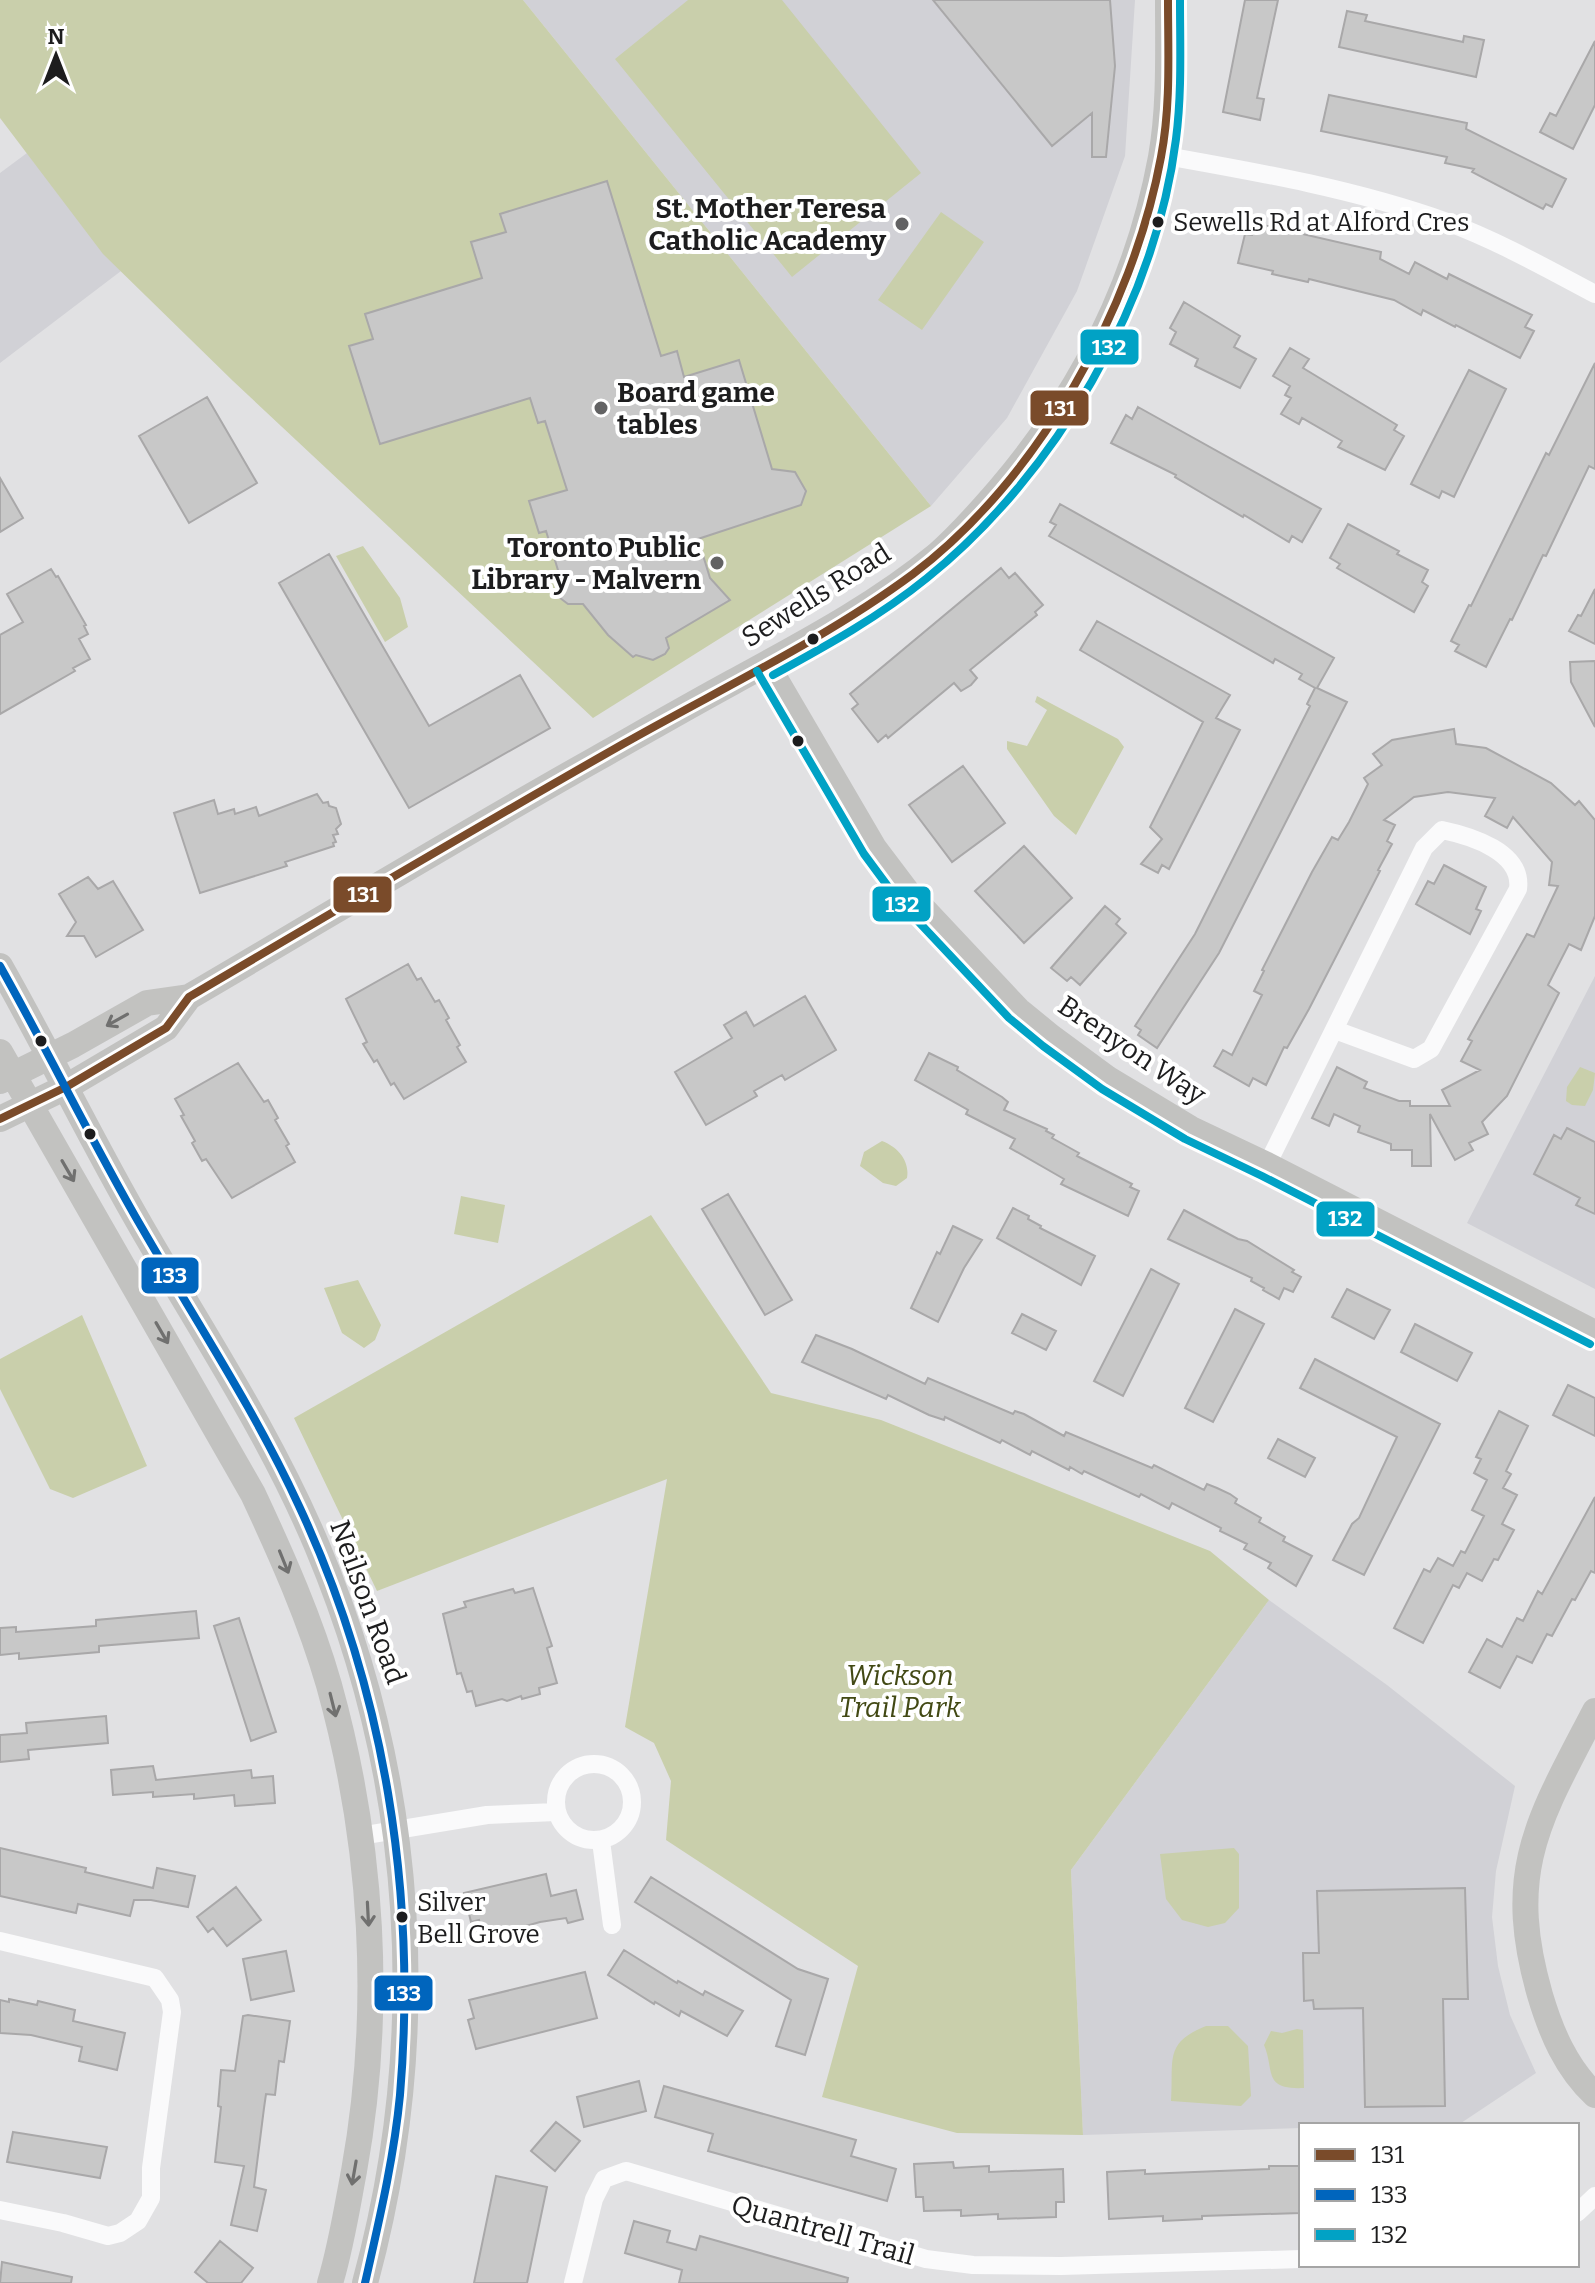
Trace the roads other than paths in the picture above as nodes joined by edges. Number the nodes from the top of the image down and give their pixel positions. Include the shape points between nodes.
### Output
1 (1168, 0) edge
2 (1161, 155) junction
3 (1595, 294) edge
4 (767, 665) junction
5 (0, 966) edge
6 (189, 997) junction
7 (1335, 1030) junction
8 (0, 1052) edge
9 (50, 1057) junction
10 (6, 1078) edge
11 (66, 1087) junction
12 (28, 1104) junction
13 (0, 1119) edge
14 (1267, 1165) junction
15 (140, 1225) junction
16 (109, 1241) junction
17 (1595, 1333) edge
18 (1595, 1711) edge
19 (556, 1812) junction
20 (395, 1831) junction
21 (360, 1836) junction
22 (601, 1841) junction
23 (612, 1925) dead end
24 (0, 1941) edge
25 (1595, 2095) edge
26 (1595, 2196) edge
27 (0, 2210) edge
28 (1579, 2211) edge
29 (1299, 2259) edge
30 (1061, 2274) edge
31 (330, 2283) edge
32 (365, 2283) edge
33 (573, 2283) edge

1 - 2 street, Sewells Road
2 - 3 street via 1400,206 1509,248
2 - 4 street, Sewells Road via 1132,267 1097,347 1036,447 938,554 875,601
4 - 6 street, Sewells Road
4 - 14 street, Brenyon Way via 874,848 908,893 1018,1010 1128,1093
5 - 9 street, Neilson Road
6 -> 9 street, Sewells Road via 147,1003
6 - 11 street, Sewells Road via 166,1028
7 - 7 street via 1414,1059 1431,1049 1518,889 1508,858 1465,835 1442,830 1424,848
7 - 14 street
8 - 10 street
9 - 10 street, Sewells Road
9 - 11 street, Neilson Road
10 - 12 street
11 - 12 street, Sewells Road
11 - 15 street, Neilson Road
12 - 13 street, Sewells Road
12 -> 16 street
14 - 17 street, Brenyon Way
15 - 16 street
15 - 20 street, Neilson Road via 259,1427 316,1545 363,1677
16 -> 21 street via 225,1443 282,1555 329,1685
18 - 25 street via 1533,1841 1525,1919 1533,1968 1555,2039
19 - 20 street via 487,1815
19 - 22 street via 572,1835
19 - 22 street via 557,1789 572,1770 593,1764 616,1770 630,1788 633,1805 617,1835
20 - 21 street
20 - 32 street, Neilson Road via 407,1982 403,2075 383,2218
21 -> 31 street via 368,1906 368,2073 348,2208
22 - 23 street
24 - 27 street via 155,1978 172,2012 151,2198 138,2221 108,2236
26 - 28 street
29 - 30 street, Quantrell Trail
30 - 33 street, Quantrell Trail via 926,2259 626,2171 604,2179 594,2199

